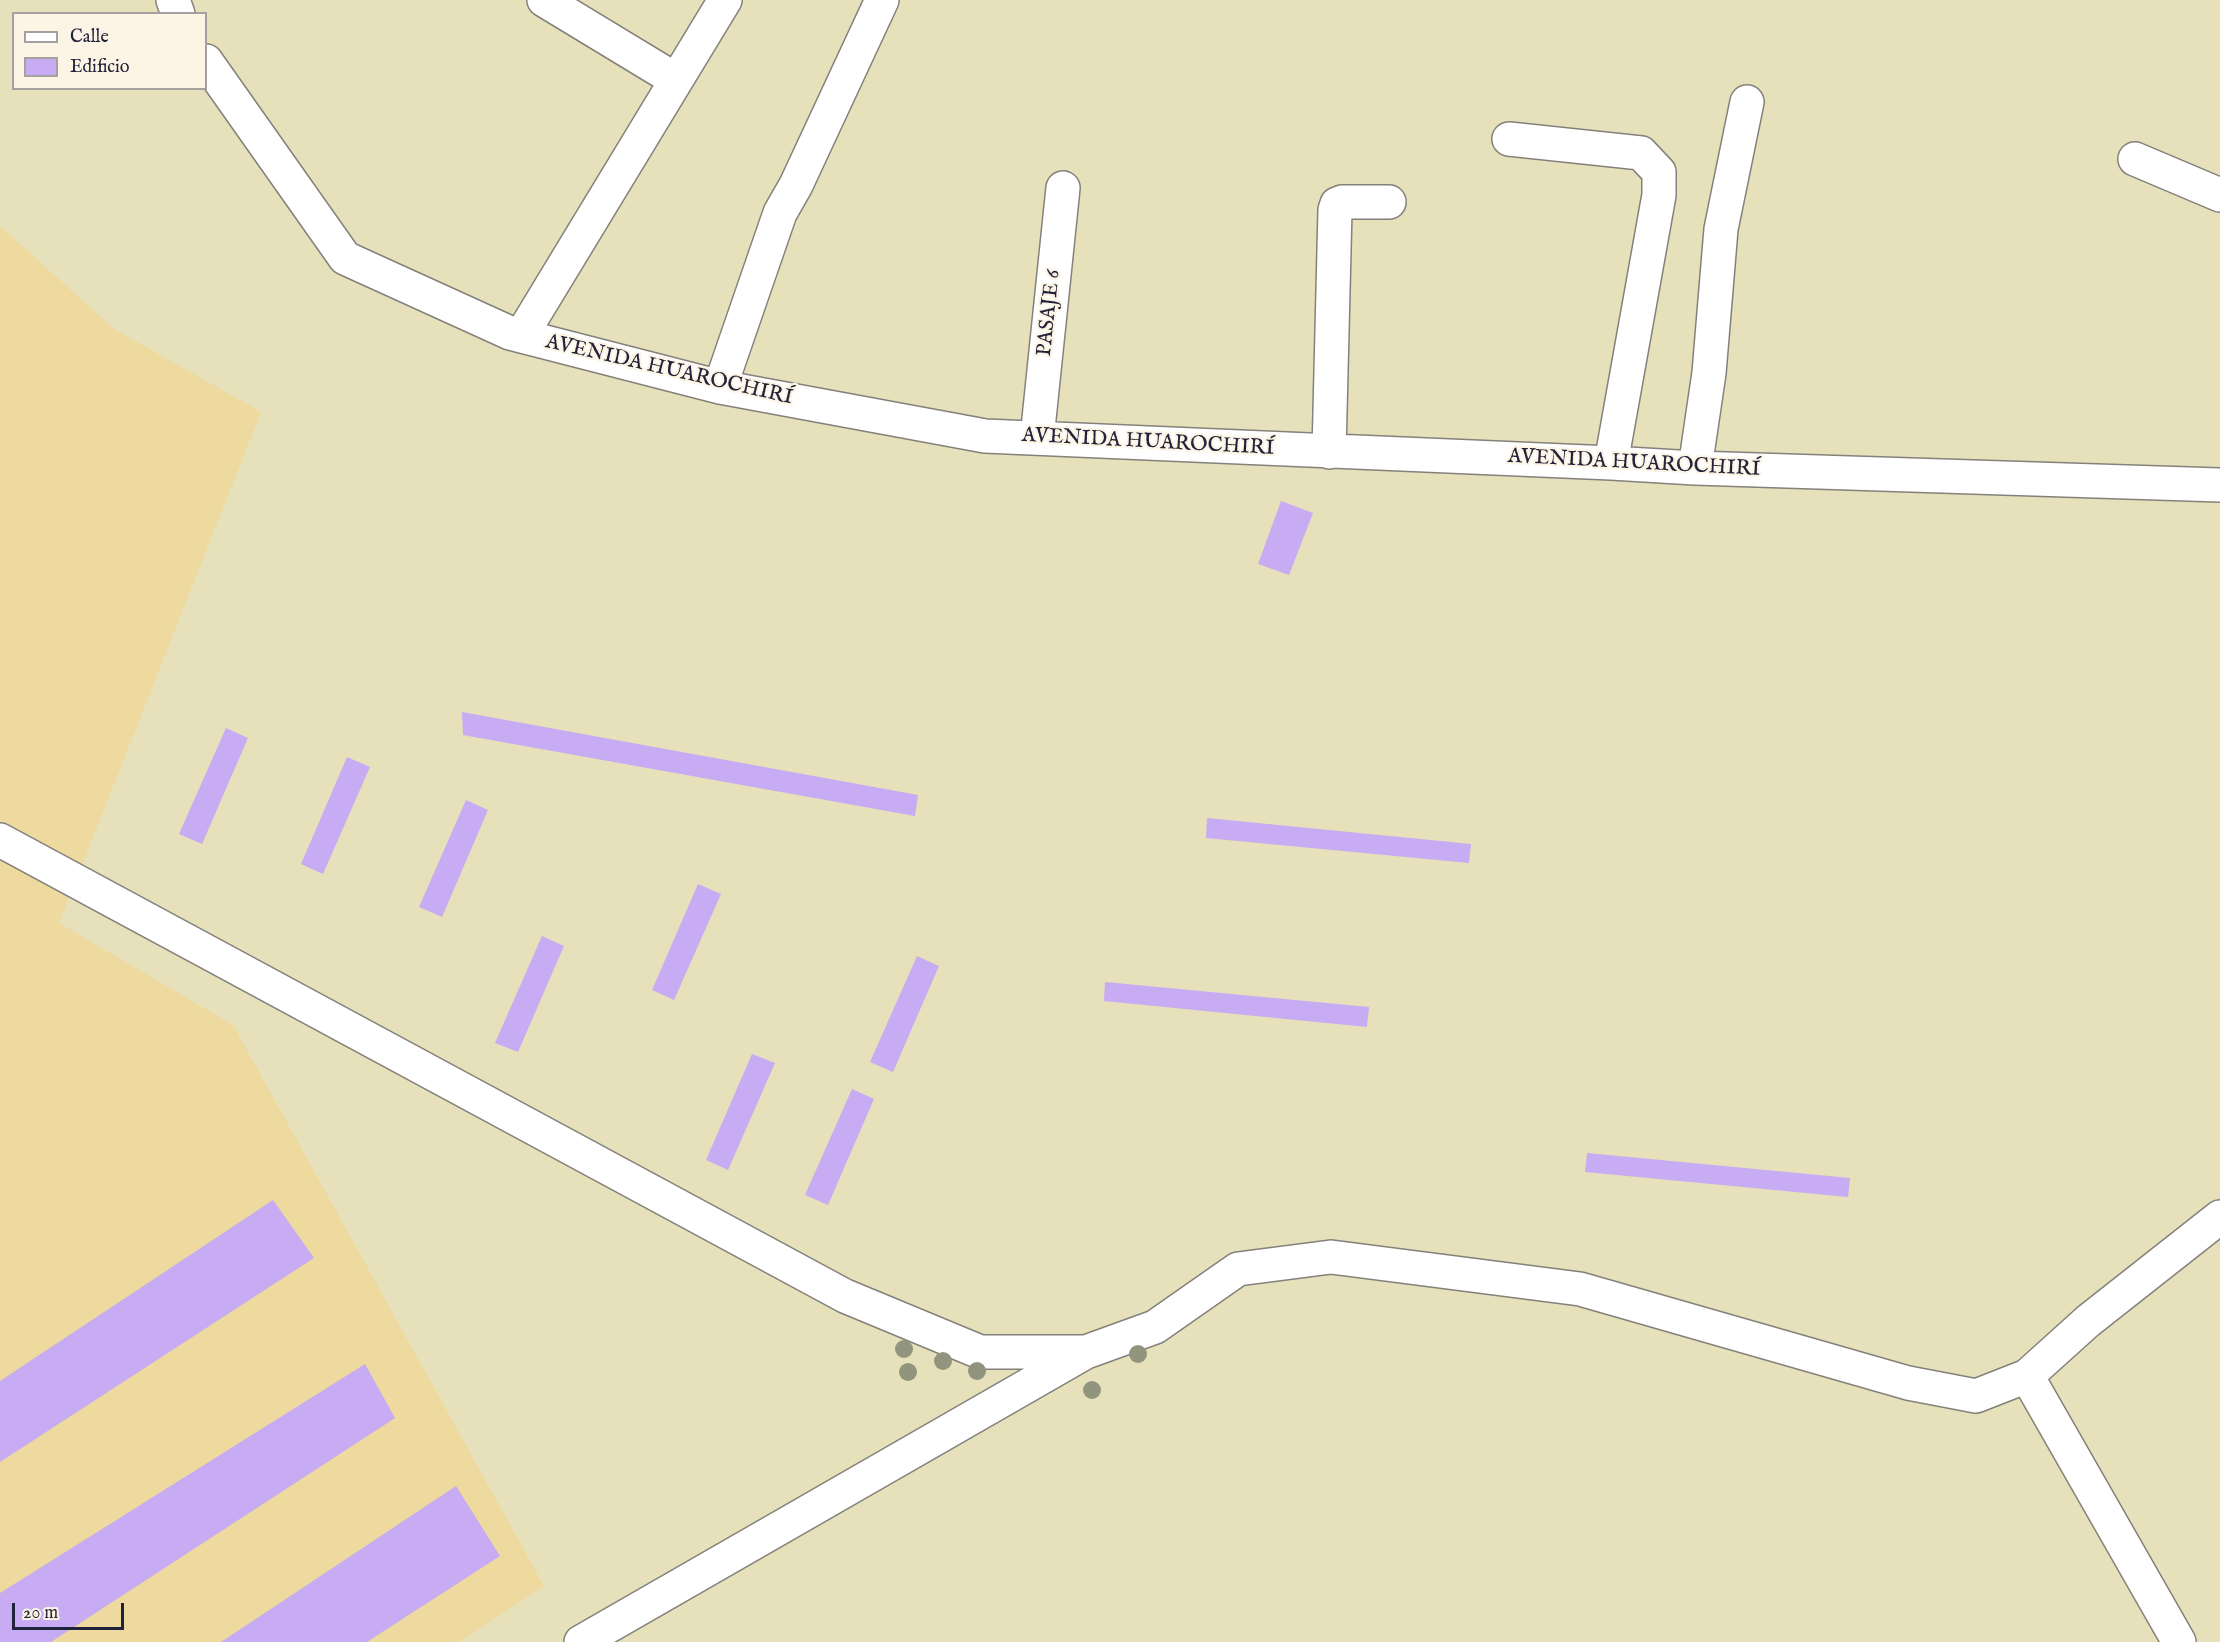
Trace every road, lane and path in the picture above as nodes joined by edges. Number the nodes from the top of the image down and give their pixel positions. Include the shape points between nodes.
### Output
1 (544, 0) edge
2 (725, 0) edge
3 (882, 0) edge
4 (207, 62) edge
5 (676, 80) junction
6 (1747, 102) dead end
7 (1509, 139) dead end
8 (2134, 159) dead end
9 (1063, 188) dead end
10 (2220, 195) edge
11 (1389, 202) dead end
12 (521, 336) junction
13 (720, 387) junction
14 (1036, 438) junction
15 (1329, 452) junction
16 (1611, 463) junction
17 (1695, 468) junction
18 (2220, 485) edge
19 (0, 840) edge
20 (2220, 1217) edge
21 (1086, 1352) junction
22 (2026, 1376) junction
23 (581, 1642) edge
24 (2178, 1642) edge

1 - 5 street
2 - 5 street
3 - 13 street via 780,213
4 - 12 street, AVENIDA HUAROCHIRÍ via 345,258
5 - 12 street
6 - 17 street via 1721,229 1709,372
7 - 16 street via 1641,153 1659,172 1659,195
8 - 10 street
9 - 14 street, PASAJE 6
11 - 15 street via 1342,202 1335,210
12 - 13 street, AVENIDA HUAROCHIRÍ
13 - 14 street, AVENIDA HUAROCHIRÍ via 985,436
14 - 15 street, AVENIDA HUAROCHIRÍ
15 - 16 street, AVENIDA HUAROCHIRÍ
16 - 17 street, AVENIDA HUAROCHIRÍ
17 - 18 street, AVENIDA HUAROCHIRÍ
19 - 21 street via 845,1296 980,1352
20 - 22 street via 2088,1321
21 - 22 street via 1155,1327 1238,1269 1330,1257 1580,1289 1908,1383 1976,1396
21 - 23 street
22 - 24 street

